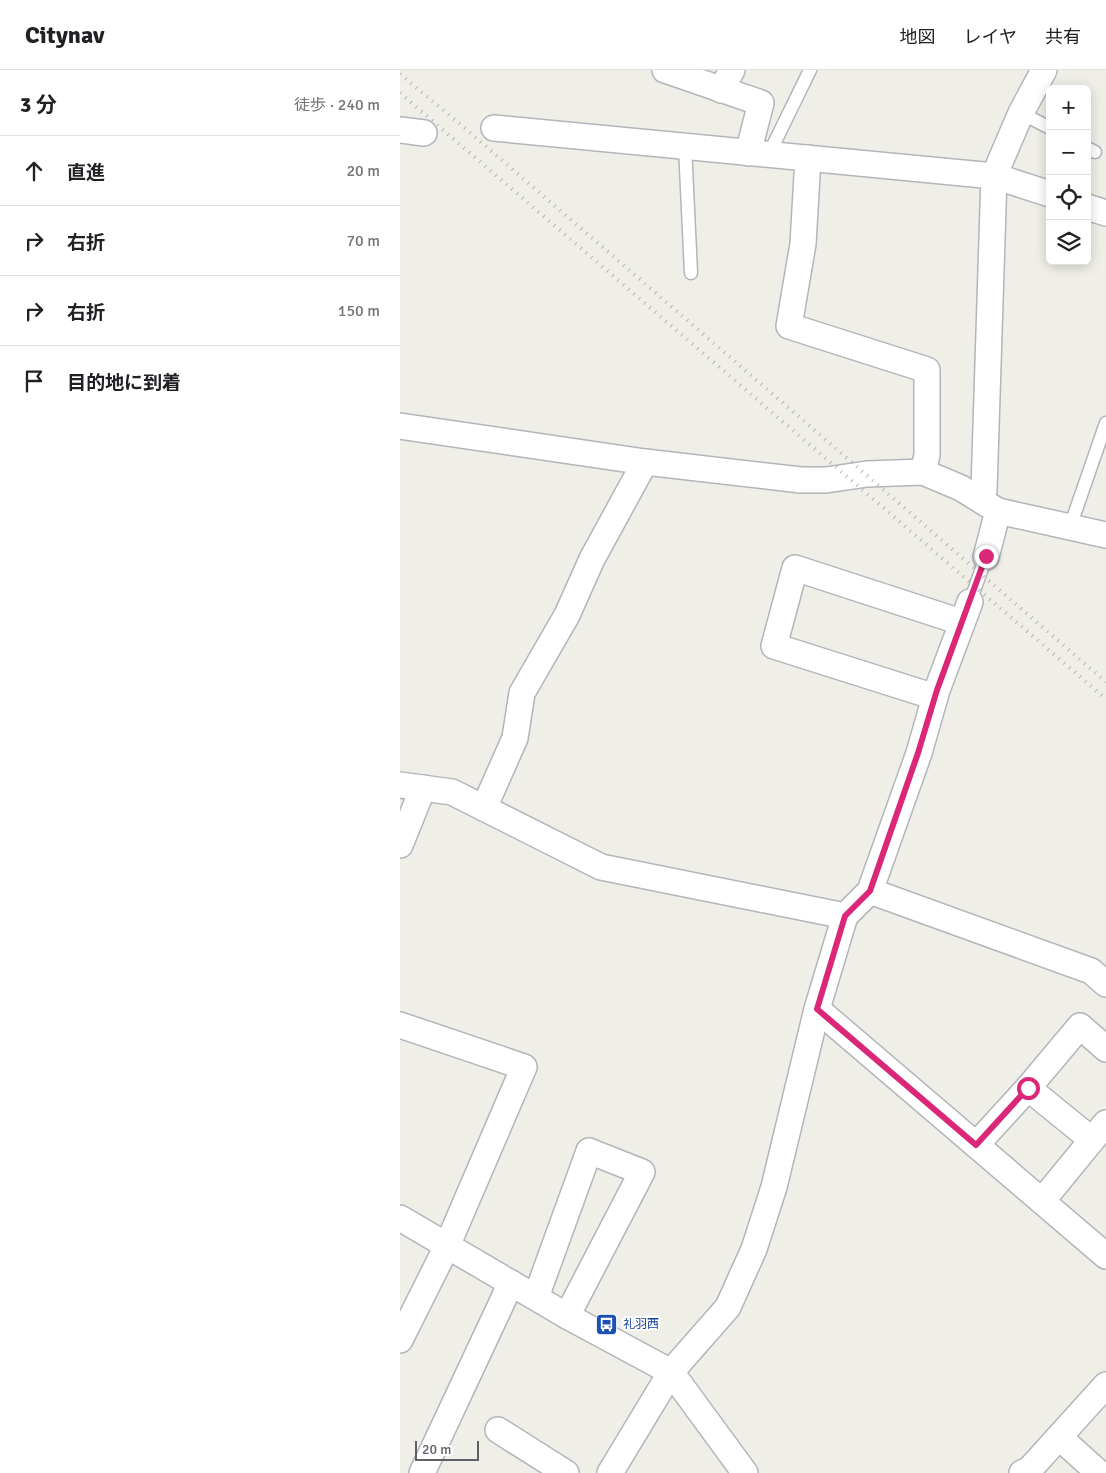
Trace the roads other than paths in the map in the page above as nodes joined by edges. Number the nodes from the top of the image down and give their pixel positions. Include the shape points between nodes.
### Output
1 (665, 70) edge
2 (810, 70) edge
3 (1044, 70) edge
4 (727, 80) edge
5 (1021, 113) junction
6 (1046, 126) edge
7 (494, 128) dead end
8 (685, 146) junction
9 (758, 153) junction
10 (808, 158) junction
11 (994, 176) junction
12 (1046, 193) edge
13 (1091, 208) edge
14 (1106, 213) edge
15 (692, 273) dead end
16 (1106, 423) edge
17 (400, 426) edge
18 (645, 462) junction
19 (923, 472) junction
20 (989, 504) junction
21 (1070, 527) junction
22 (1106, 536) edge
23 (986, 556) joint
24 (966, 612) junction
25 (935, 697) junction
26 (412, 787) edge
27 (484, 808) junction
28 (400, 845) edge
29 (870, 891) junction
30 (845, 916) junction
31 (1106, 984) edge
32 (817, 1009) junction
33 (400, 1024) edge
34 (1106, 1049) edge
35 (1028, 1088) junction
36 (1099, 1131) edge
37 (976, 1145) junction
38 (1042, 1201) junction
39 (400, 1218) edge
40 (447, 1246) junction
41 (1106, 1256) edge
42 (510, 1283) junction
43 (536, 1297) junction
44 (566, 1316) junction
45 (400, 1340) edge
46 (671, 1372) junction
47 (1106, 1386) edge
48 (498, 1430) dead end
49 (1059, 1437) junction
50 (422, 1473) edge
51 (566, 1473) edge
52 (610, 1473) edge
53 (745, 1473) edge
54 (1022, 1473) edge
55 (1099, 1473) edge

1 - 4 street
2 - 9 lane
3 - 5 street
4 - 9 street via 761,104
5 - 6 lane
5 - 11 street
7 - 8 street
8 - 9 street
8 - 15 lane
9 - 10 street
10 - 11 street
10 - 19 street via 803,244 789,326 927,370 928,455
11 - 12 street
11 - 20 street via 984,490
13 - 14 street
16 - 21 lane
17 - 18 street
18 - 19 street via 801,480
18 - 27 street via 592,559 567,614 522,693 515,738
19 - 20 street
20 - 21 street
20 - 23 street
21 - 22 street
23 - 24 lane
24 - 25 street
24 - 25 street via 795,568 774,646
25 - 29 street
26 - 27 street via 452,792
26 - 28 street
27 - 30 street via 601,867
29 - 30 street
29 - 31 street via 1091,970
30 - 32 street
32 - 37 street
32 - 46 street via 774,1187 754,1249 728,1307
33 - 40 street via 524,1067
34 - 35 street via 1080,1026
35 - 36 street
35 - 37 street
36 - 38 street
37 - 38 street
38 - 41 street
39 - 40 street
40 - 42 street
40 - 45 street
42 - 43 street
42 - 50 street
43 - 44 street
43 - 44 street via 589,1150 642,1172
44 - 46 street
46 - 52 street
46 - 53 street
47 - 49 street
48 - 51 street
49 - 54 street via 1030,1469
49 - 55 street

